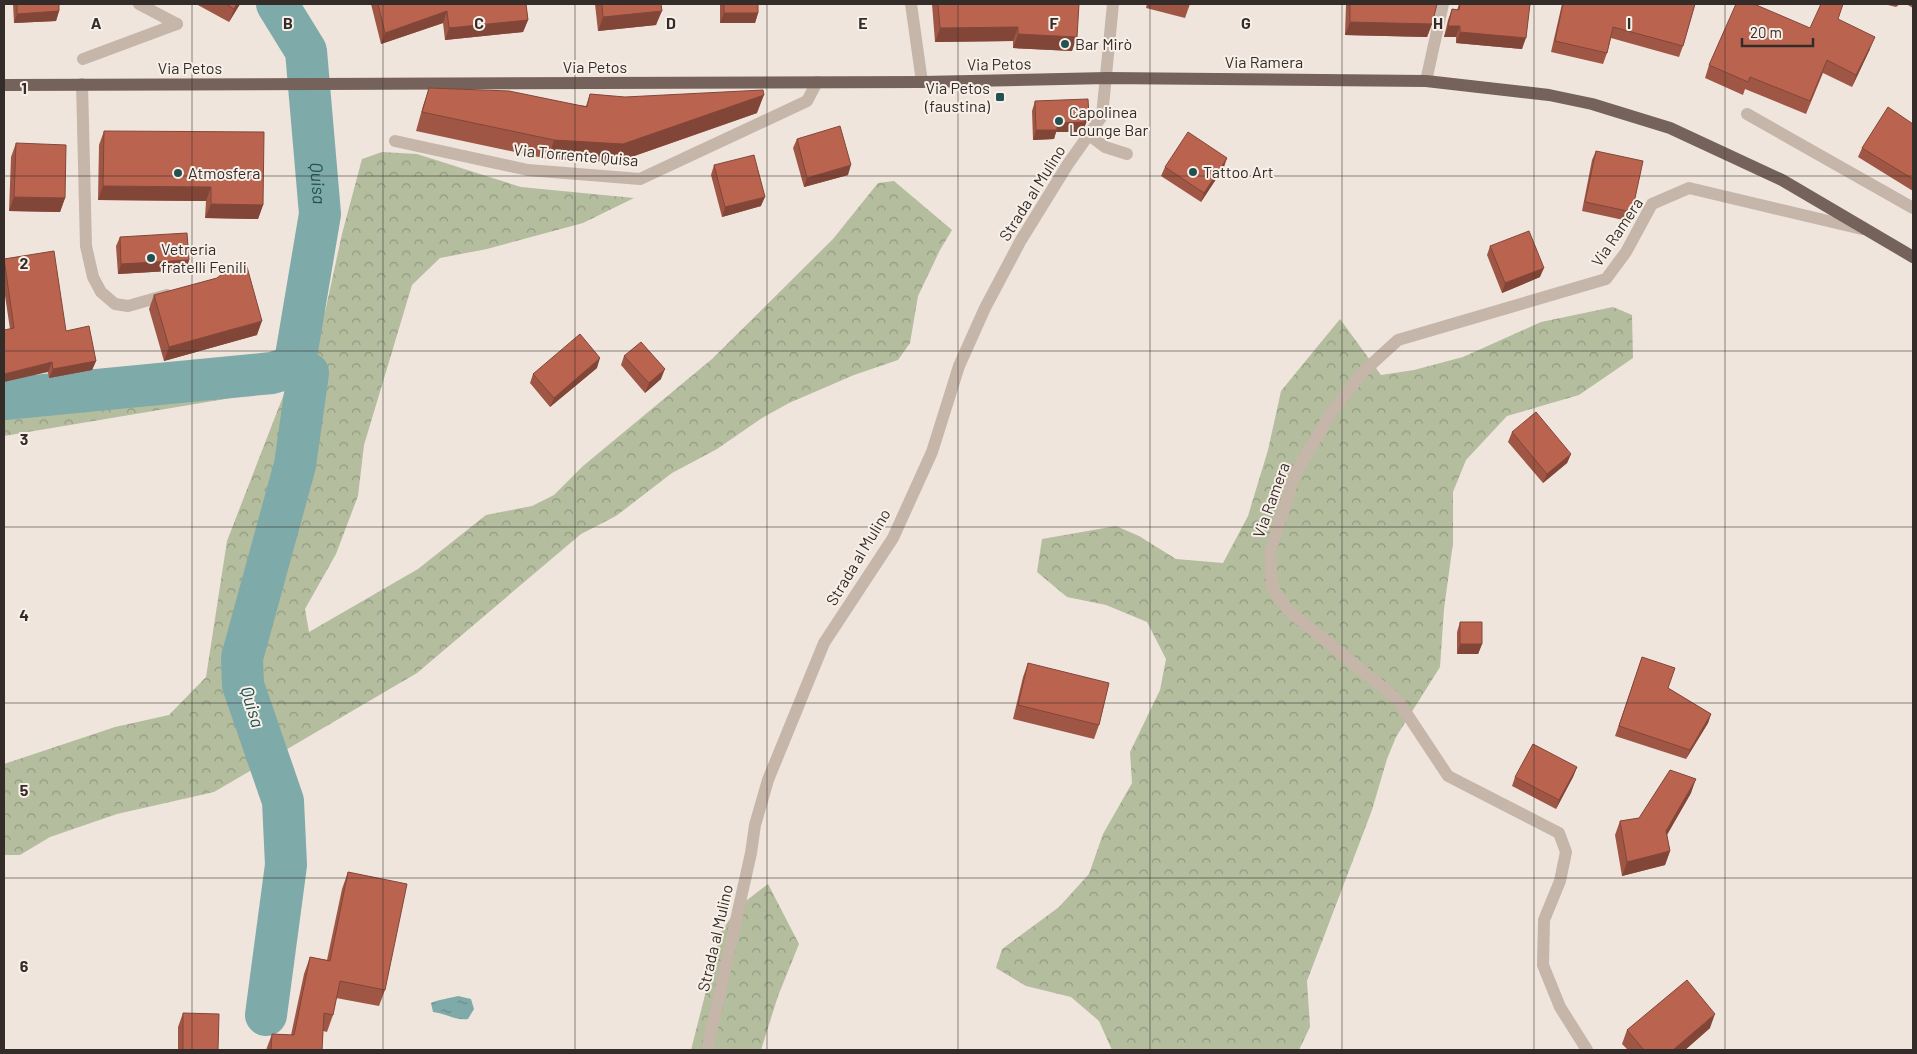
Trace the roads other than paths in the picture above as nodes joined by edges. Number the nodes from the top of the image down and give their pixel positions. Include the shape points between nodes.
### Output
1 (139, 4) edge
2 (911, 4) edge
3 (1113, 4) edge
4 (1444, 4) edge
5 (84, 59) dead end
6 (1107, 78) junction
7 (1426, 81) junction
8 (817, 82) junction
9 (922, 82) junction
10 (82, 84) junction
11 (4, 85) edge
12 (1747, 114) dead end
13 (1089, 135) junction
14 (395, 141) dead end
15 (1127, 154) dead end
16 (1913, 208) edge
17 (1870, 231) junction
18 (1913, 258) edge
19 (182, 291) edge
20 (707, 1050) edge
21 (1587, 1050) edge

1 - 5 street via 177,24
2 - 9 street
3 - 6 street, Strada al Mulino
4 - 7 street
6 - 7 main road, Via Ramera
6 - 9 main road, Via Petos
6 - 13 street, Strada al Mulino via 1102,116
7 - 17 main road, Via Ramera via 1549,95 1592,104 1670,128 1782,180
8 - 9 main road, Via Petos
8 - 10 main road, Via Petos
8 - 14 street, Via Torrente Quisa via 807,102 640,179 528,170
10 - 11 main road, Via Petos
10 - 19 street via 86,246 93,277 101,292 115,304 128,306
12 - 16 street
13 - 15 street via 1104,147
13 - 20 street, Strada al Mulino via 1021,240 985,308 959,366 932,452 893,538 824,643 768,780 755,825
17 - 18 main road, Via Ramera
17 - 21 street, Via Ramera via 1734,196 1689,188 1652,204 1626,252 1606,279 1398,340 1364,370 1332,411 1295,474 1270,552 1272,587 1288,610 1397,699 1448,776 1559,833 1566,852 1560,881 1544,920 1543,965 1560,1007

